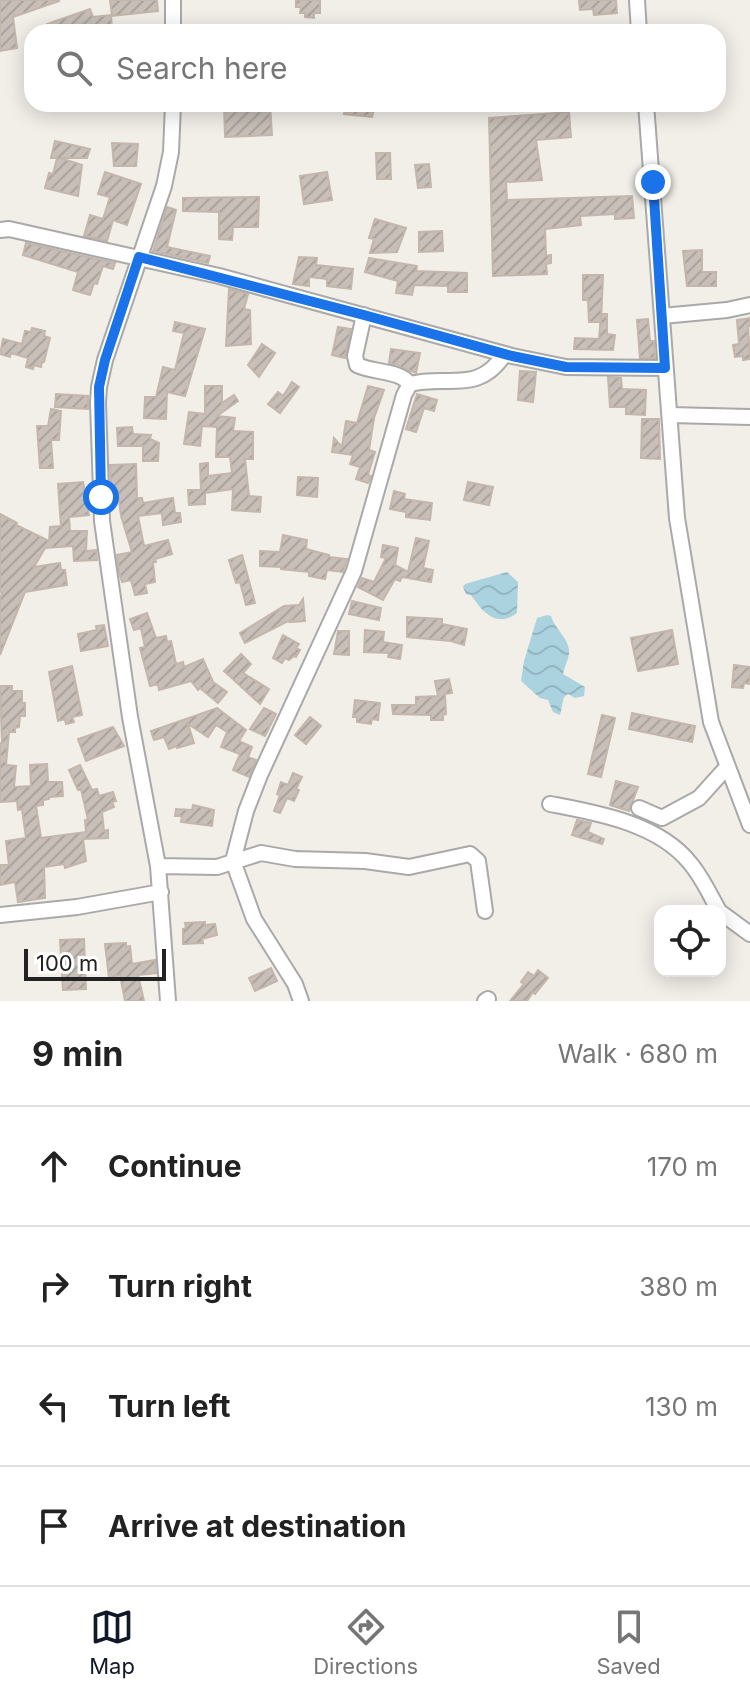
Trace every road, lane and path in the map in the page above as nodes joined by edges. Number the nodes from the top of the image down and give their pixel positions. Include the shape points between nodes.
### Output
1 (173, 0) edge
2 (637, 0) edge
3 (173, 24) edge
4 (638, 24) edge
5 (173, 112) edge
6 (647, 112) edge
7 (0, 230) edge
8 (139, 257) junction
9 (750, 305) edge
10 (364, 315) junction
11 (662, 316) junction
12 (504, 355) junction
13 (665, 368) junction
14 (410, 384) junction
15 (670, 415) junction
16 (750, 417) edge
17 (727, 767) junction
18 (550, 804) dead end
19 (639, 808) dead end
20 (750, 825) edge
21 (233, 861) junction
22 (158, 866) junction
23 (161, 892) junction
24 (716, 905) edge
25 (485, 911) dead end
26 (0, 915) edge
27 (726, 916) edge
28 (750, 934) edge
29 (168, 1001) edge
30 (301, 1001) edge

1 - 3 street
2 - 4 street
5 - 8 street via 164,186
6 - 11 street
7 - 8 street
8 - 10 street
8 - 22 street via 99,387 99,457 102,521 128,702
9 - 11 street
10 - 12 street
10 - 14 street via 355,362 400,375
11 - 13 street
12 - 13 street via 566,367
12 - 14 street via 496,368 470,380
13 - 15 street
14 - 21 street via 354,571 260,775
15 - 16 street
15 - 17 street via 677,518 711,722
17 - 19 street via 699,798 662,818
17 - 20 street
18 - 24 street via 621,818 677,849
21 - 22 street via 217,867
21 - 25 street via 261,853 409,867 470,854 478,861
21 - 30 street via 254,919
22 - 23 street
23 - 26 street
23 - 29 street
27 - 28 street

